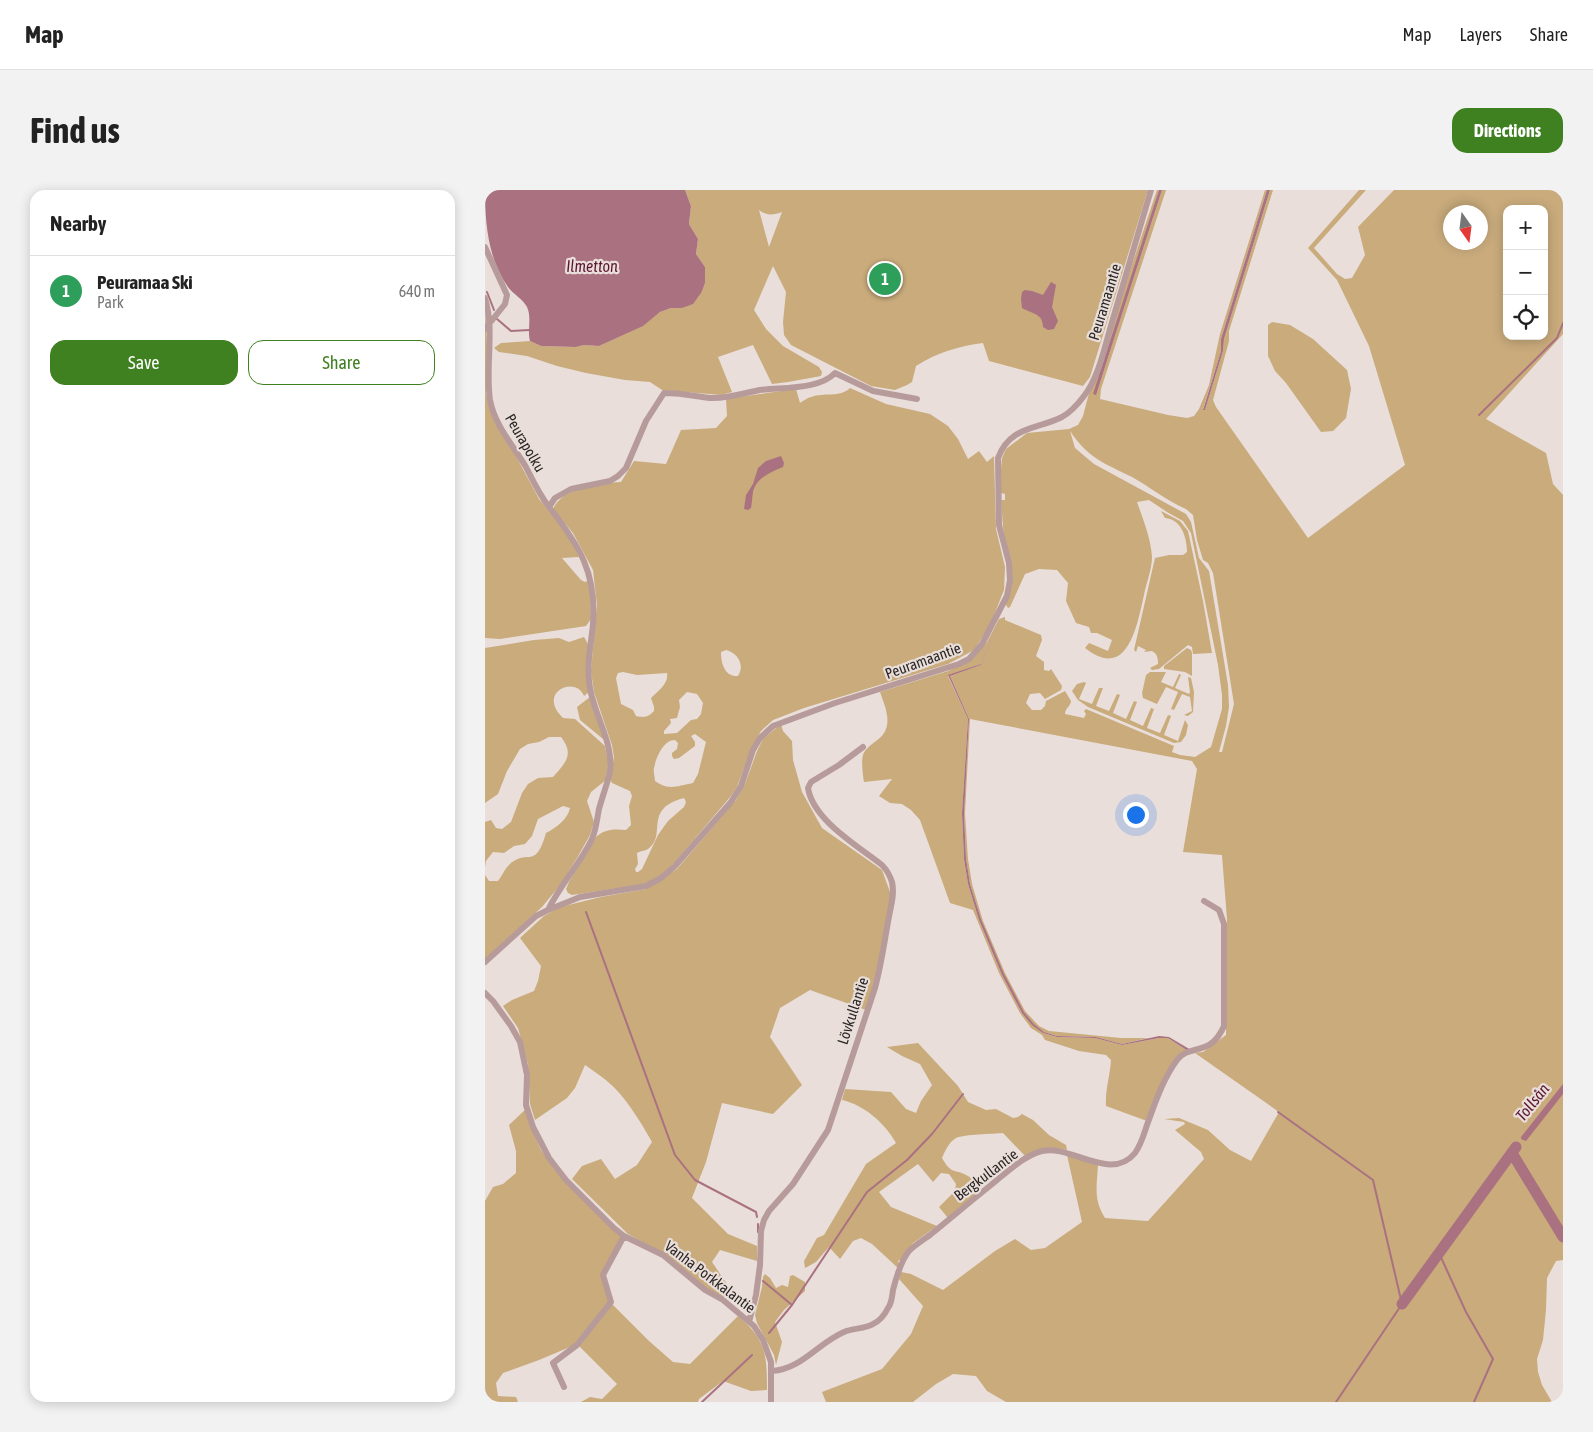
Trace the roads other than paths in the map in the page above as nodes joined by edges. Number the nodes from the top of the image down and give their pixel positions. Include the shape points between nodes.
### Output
1 (1151, 190) edge
2 (485, 247) edge
3 (485, 298) edge
4 (490, 323) junction
5 (485, 329) edge
6 (917, 399) dead end
7 (549, 507) junction
8 (863, 747) dead end
9 (559, 890) junction
10 (568, 901) junction
11 (1204, 901) dead end
12 (548, 910) junction
13 (485, 962) edge
14 (485, 993) edge
15 (625, 1236) junction
16 (749, 1322) junction
17 (772, 1371) junction
18 (564, 1387) dead end
19 (771, 1402) edge

1 - 10 street, Peuramaantie via 1099,366 1086,394 1063,416 1017,433 1001,450 998,458 999,524 1010,580 1007,596 976,652 959,664 773,726 753,750 741,786 731,802 661,878 646,886
2 - 4 street via 507,295 505,304
3 - 4 street, Peurapolku
4 - 5 street
4 - 7 street, Peurapolku via 487,368 496,421
6 - 7 street via 873,391 835,373 831,378 798,387 725,398 664,393 646,421 626,468 618,476 610,481 571,489 555,498
7 - 9 street, Peurapolku via 573,540 592,582 588,670 590,688 611,760 593,838
8 - 16 street, Lövkullantie via 811,782 808,788 812,801 823,816 882,866 890,878 892,899 880,967 828,1130 763,1224 756,1295
9 - 10 street
9 - 12 street, Peurapolku
10 - 12 street, Peuramaantie
11 - 17 street, Bergkullantie via 1219,910 1223,924 1224,1026 1215,1042 1178,1059 1161,1089 1135,1153 1114,1163 1089,1162 1051,1150 1031,1156 1004,1174 909,1252 896,1279 890,1305 872,1326 845,1332 805,1360
12 - 13 street, Peuramaantie via 536,916
14 - 15 street, Vanha Porkkalantie via 520,1042 527,1076 526,1105 549,1158 566,1180
15 - 16 street, Vanha Porkkalantie via 663,1255
15 - 18 street via 603,1275 611,1302 577,1345 553,1363
16 - 17 street, Vanha Porkkalantie via 763,1340
17 - 19 street, Vanha Porkkalantie

